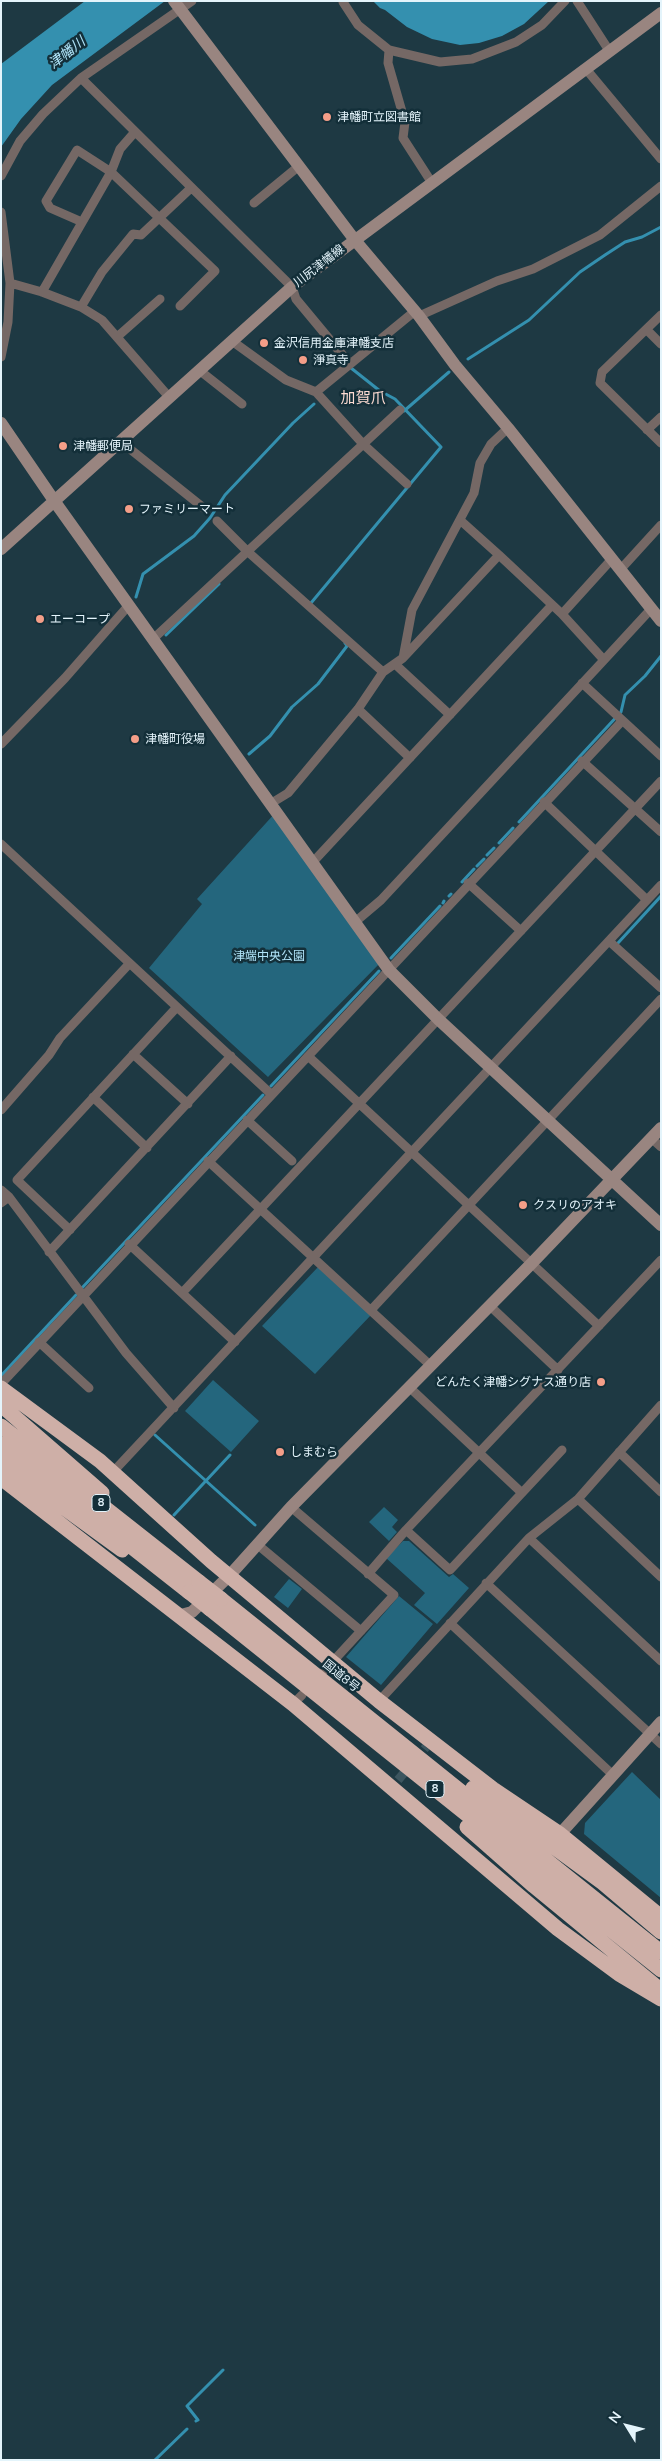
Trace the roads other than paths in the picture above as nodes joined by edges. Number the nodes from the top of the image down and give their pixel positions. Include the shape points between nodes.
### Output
1 (192, 1) edge
2 (565, 1) edge
3 (577, 1) edge
4 (343, 2) edge
5 (177, 5) edge
6 (661, 13) edge
7 (389, 50) junction
8 (610, 52) junction
9 (586, 69) junction
10 (81, 78) junction
11 (134, 133) junction
12 (661, 159) edge
13 (299, 166) junction
14 (112, 172) junction
15 (1, 176) edge
16 (432, 182) junction
17 (661, 186) edge
18 (190, 188) junction
19 (254, 203) dead end
20 (1, 212) edge
21 (161, 217) junction
22 (82, 222) junction
23 (354, 239) junction
24 (10, 283) junction
25 (292, 287) junction
26 (42, 292) junction
27 (160, 299) dead end
28 (180, 306) dead end
29 (81, 307) junction
30 (417, 314) junction
31 (661, 315) edge
32 (647, 330) junction
33 (117, 337) junction
34 (232, 341) junction
35 (661, 344) edge
36 (1, 357) edge
37 (350, 364) junction
38 (199, 370) junction
39 (316, 392) junction
40 (169, 397) junction
41 (242, 404) dead end
42 (400, 410) dead end
43 (661, 417) edge
44 (1, 423) edge
45 (508, 428) junction
46 (647, 430) junction
47 (120, 441) junction
48 (661, 443) edge
49 (363, 444) junction
50 (407, 484) dead end
51 (55, 502) junction
52 (205, 509) dead end
53 (460, 520) junction
54 (217, 521) dead end
55 (661, 526) edge
56 (1, 550) edge
57 (246, 551) junction
58 (499, 555) junction
59 (616, 565) junction
60 (129, 605) junction
61 (552, 605) junction
62 (651, 609) junction
63 (562, 614) junction
64 (661, 621) edge
65 (153, 640) junction
66 (604, 660) junction
67 (399, 662) junction
68 (384, 672) junction
69 (582, 683) junction
70 (358, 709) junction
71 (450, 715) junction
72 (618, 717) junction
73 (1, 744) edge
74 (661, 756) edge
75 (410, 758) junction
76 (582, 761) junction
77 (661, 781) edge
78 (544, 802) junction
79 (270, 804) junction
80 (635, 809) junction
81 (661, 832) edge
82 (1, 844) edge
83 (596, 850) junction
84 (312, 863) junction
85 (468, 883) junction
86 (661, 885) edge
87 (647, 900) junction
88 (355, 922) junction
89 (521, 931) junction
90 (609, 941) junction
91 (129, 964) junction
92 (389, 970) junction
93 (661, 988) edge
94 (661, 999) edge
95 (177, 1007) junction
96 (438, 1019) junction
97 (133, 1054) junction
98 (231, 1056) junction
99 (308, 1056) junction
100 (490, 1067) junction
101 (271, 1094) junction
102 (93, 1097) junction
103 (358, 1103) junction
104 (188, 1104) junction
105 (1, 1110) edge
106 (247, 1120) junction
107 (547, 1121) junction
108 (661, 1128) edge
109 (656, 1142) edge
110 (147, 1148) junction
111 (412, 1152) junction
112 (208, 1161) junction
113 (292, 1161) dead end
114 (612, 1180) junction
115 (1, 1190) edge
116 (9, 1197) junction
117 (1, 1204) edge
118 (470, 1206) junction
119 (260, 1209) junction
120 (661, 1225) edge
121 (70, 1230) junction
122 (129, 1244) junction
123 (49, 1252) junction
124 (313, 1258) junction
125 (661, 1260) edge
126 (532, 1263) junction
127 (182, 1293) junction
128 (82, 1296) junction
129 (489, 1305) junction
130 (371, 1310) junction
131 (598, 1326) junction
132 (39, 1342) junction
133 (235, 1342) junction
134 (430, 1365) junction
135 (558, 1370) junction
136 (1, 1384) edge
137 (409, 1387) junction
138 (1, 1388) edge
139 (88, 1388) dead end
140 (1, 1405) edge
141 (661, 1405) edge
142 (174, 1408) junction
143 (1, 1426) edge
144 (1, 1444) edge
145 (562, 1450) dead end
146 (619, 1452) junction
147 (479, 1453) junction
148 (1, 1462) edge
149 (112, 1473) junction
150 (1, 1478) edge
151 (661, 1492) edge
152 (522, 1493) junction
153 (578, 1499) junction
154 (292, 1508) junction
155 (406, 1530) junction
156 (529, 1538) junction
157 (258, 1545) junction
158 (178, 1574) junction
159 (368, 1574) junction
160 (230, 1575) junction
161 (661, 1577) edge
162 (486, 1583) junction
163 (215, 1604) junction
164 (181, 1615) junction
165 (450, 1623) junction
166 (361, 1632) junction
167 (661, 1661) edge
168 (329, 1666) junction
169 (300, 1695) junction
170 (379, 1701) junction
171 (661, 1722) edge
172 (650, 1734) junction
173 (661, 1744) edge
174 (410, 1750) junction
175 (613, 1775) junction
176 (557, 1837) junction
177 (661, 1917) edge
178 (661, 1932) edge
179 (661, 1952) edge
180 (661, 1970) edge
181 (661, 1991) edge
182 (661, 1999) edge

1 - 5 street
2 - 7 street via 542,25 490,54 440,62
3 - 8 street
4 - 7 street via 358,25
5 - 10 street
5 - 13 street
6 - 8 street, 川尻津幡線
7 - 16 street via 388,63 404,122 404,138
8 - 9 street, 川尻津幡線
9 - 12 street
9 - 16 street, 川尻津幡線
10 - 11 street
10 - 15 street via 20,141
11 - 14 street via 120,149
11 - 18 street
13 - 19 street
13 - 23 street
14 - 21 street
14 - 22 street
14 - 22 street via 77,150 59,177 46,201 50,208
16 - 23 street, 川尻津幡線
17 - 30 street via 600,235 533,269
18 - 21 street
18 - 25 street
20 - 24 street
21 - 28 street via 215,271
21 - 29 street via 141,236 133,234 102,272
22 - 26 street
23 - 25 street, 川尻津幡線
23 - 30 street
24 - 26 street
24 - 36 street via 8,322
25 - 34 street, 川尻津幡線
25 - 37 street via 296,299
26 - 29 street
27 - 33 street
29 - 33 street via 102,320
30 - 37 street
30 - 45 street
31 - 32 street
32 - 35 street
32 - 46 street via 602,372 600,383
33 - 40 street
34 - 38 street, 川尻津幡線
34 - 39 street via 286,380
37 - 39 street
38 - 40 street, 川尻津幡線
38 - 41 street
39 - 49 street
40 - 47 street, 川尻津幡線
42 - 49 street
43 - 46 street
44 - 51 street
45 - 53 street via 491,444 480,464 474,493
45 - 59 street
46 - 48 street
47 - 51 street, 川尻津幡線
47 - 52 street
49 - 50 street
49 - 57 street
51 - 56 street, 川尻津幡線
51 - 60 street
53 - 58 street
53 - 67 street via 412,610
54 - 57 street
55 - 59 street
57 - 65 street
57 - 68 street
58 - 61 street
58 - 67 street
59 - 62 street
59 - 63 street
60 - 65 street
60 - 73 street
61 - 63 street
61 - 71 street
62 - 64 street
62 - 66 street
63 - 66 street
65 - 79 street
66 - 69 street
67 - 68 street
67 - 71 street
68 - 70 street
69 - 72 street
69 - 88 street via 381,900
70 - 75 street
70 - 79 street via 288,793
71 - 75 street
72 - 74 street
72 - 76 street
75 - 84 street
76 - 78 street
76 - 80 street
77 - 80 street
78 - 83 street
78 - 85 street
79 - 84 street
80 - 81 street
80 - 83 street
82 - 91 street
83 - 87 street
83 - 89 street
84 - 88 street
85 - 89 street
85 - 92 street
86 - 87 street
87 - 90 street
88 - 92 street
89 - 96 street
90 - 93 street
90 - 100 street
91 - 95 street
91 - 105 street via 60,1038
92 - 96 street
92 - 99 street
94 - 107 street
95 - 97 street
95 - 98 street
96 - 100 street
96 - 103 street
97 - 102 street
97 - 104 street
98 - 101 street
98 - 104 street
99 - 101 street
99 - 103 street
100 - 107 street
100 - 111 street
101 - 106 street
102 - 110 street
102 - 121 street via 17,1180
103 - 111 street
103 - 119 street
104 - 110 street
106 - 112 street
106 - 113 street
107 - 114 street
107 - 118 street
108 - 109 street
109 - 114 street
110 - 121 street
111 - 118 street
111 - 124 street
112 - 119 street
112 - 122 street
114 - 120 street
114 - 126 street
115 - 116 street
116 - 117 street
116 - 123 street
118 - 126 street
118 - 130 street
119 - 124 street
119 - 127 street
121 - 123 street
122 - 127 street
122 - 128 street
123 - 128 street
124 - 130 street
124 - 133 street
125 - 131 street
126 - 129 street
126 - 131 street
127 - 133 street
128 - 132 street
128 - 142 street
129 - 134 street
129 - 135 street
130 - 134 street
131 - 135 street
132 - 136 street
132 - 139 street
133 - 142 street
134 - 137 street
135 - 147 street
137 - 147 street
137 - 154 street
138 - 149 highway
140 - 158 highway, 8 via 160,1540
141 - 146 street
142 - 149 street
143 - 158 highway, 国道8号 / 8
144 - 158 highway, 国道8号 / 8
145 - 152 street
146 - 151 street
146 - 153 street
147 - 152 street
147 - 155 street
148 - 158 highway, 8 via 137,1560
149 - 160 highway
150 - 164 highway
152 - 155 street via 450,1570
153 - 156 street
153 - 161 street
154 - 157 street
154 - 159 street
155 - 159 street
156 - 162 street
156 - 167 street
157 - 160 street
157 - 166 street
158 - 163 highway, 国道8号 / 8, bridge
159 - 166 street via 394,1595
160 - 164 street via 192,1612
160 - 168 highway
162 - 165 street
162 - 172 street
163 - 169 highway, 国道8号 / 8
163 - 174 highway, 国道8号 / 8
164 - 169 highway
165 - 170 street
165 - 175 street
166 - 168 street
168 - 170 highway
169 - 180 highway, 国道8号 / 8
169 - 181 highway via 450,1812
169 - 182 highway via 394,1784 515,1884 590,1953
170 - 176 highway via 428,1744
171 - 172 street
172 - 173 street
172 - 175 street
174 - 178 highway, 8 via 448,1771 603,1883
174 - 179 highway, 国道8号 / 8
175 - 176 street
176 - 177 highway

